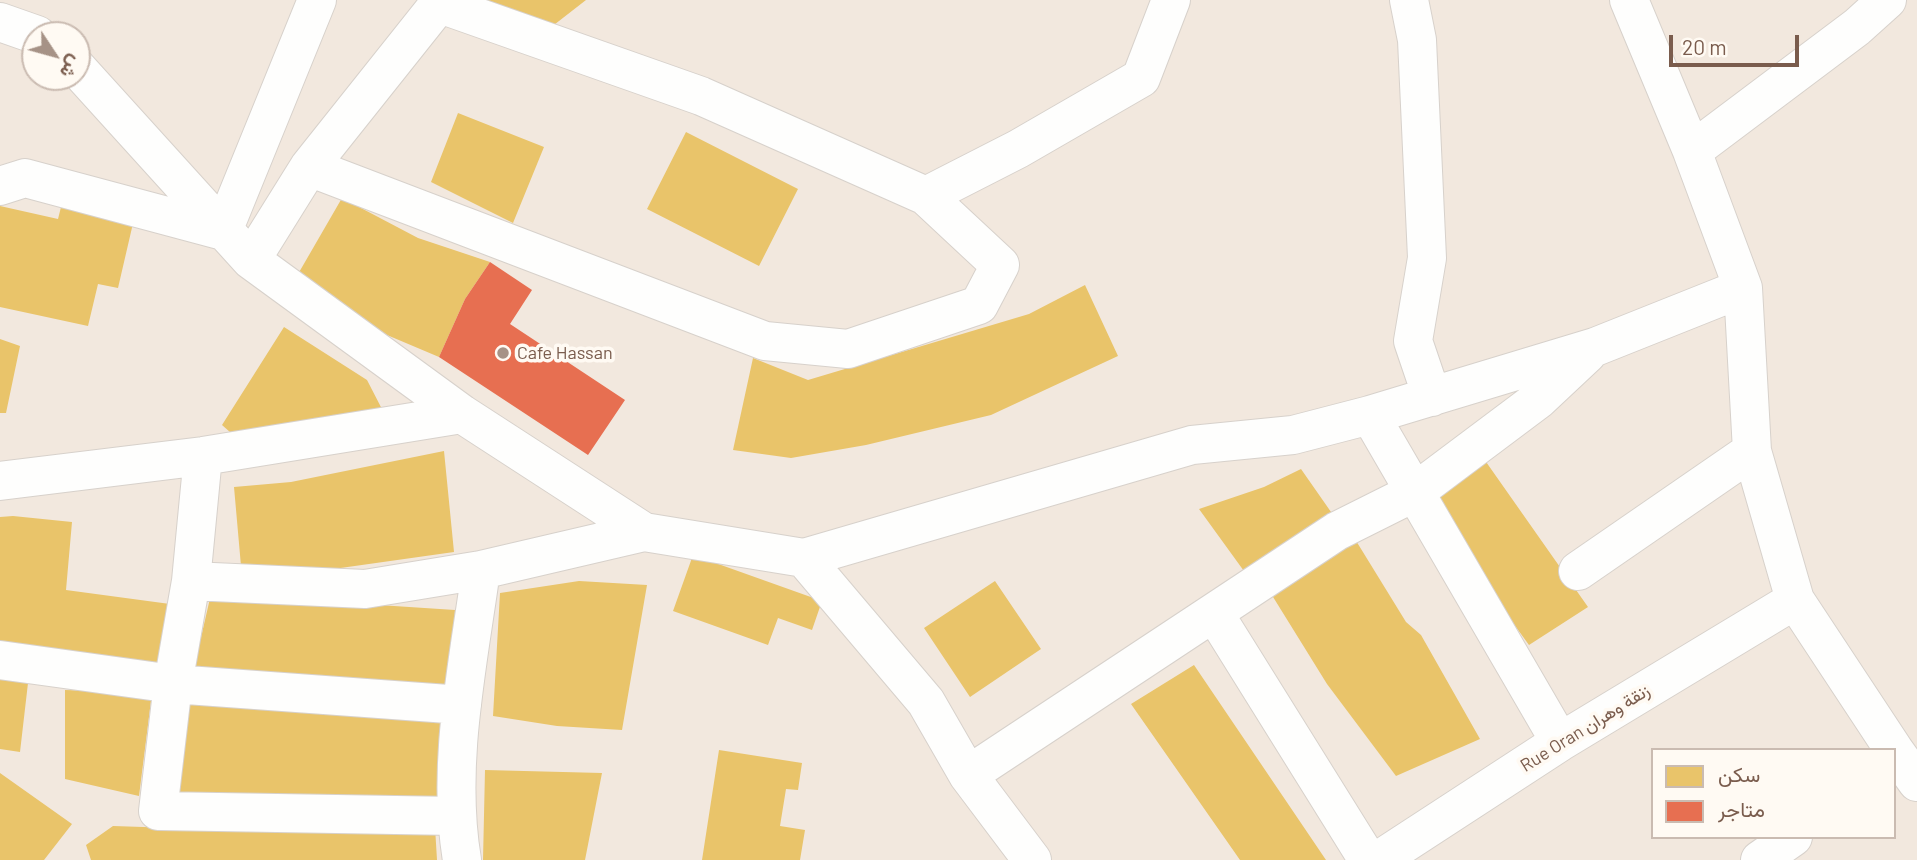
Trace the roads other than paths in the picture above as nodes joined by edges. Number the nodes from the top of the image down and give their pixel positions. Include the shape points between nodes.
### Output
1 (317, 0) edge
2 (1171, 0) edge
3 (1409, 0) edge
4 (1629, 0) edge
5 (1887, 0) edge
6 (441, 2) edge
7 (91, 84) edge
8 (1692, 151) junction
9 (309, 167) junction
10 (0, 186) edge
11 (926, 196) junction
12 (223, 231) junction
13 (251, 260) junction
14 (1743, 288) junction
15 (1595, 347) junction
16 (1432, 397) junction
17 (462, 414) junction
18 (1370, 415) junction
19 (1752, 451) junction
20 (203, 456) junction
21 (0, 481) edge
22 (1415, 492) junction
23 (645, 532) junction
24 (804, 558) junction
25 (481, 570) junction
26 (1578, 570) dead end
27 (191, 582) junction
28 (1795, 600) junction
29 (1214, 613) junction
30 (0, 660) edge
31 (173, 684) junction
32 (462, 705) junction
33 (1560, 742) junction
34 (1895, 748) edge
35 (968, 775) junction
36 (455, 816) junction
37 (1790, 839) edge
38 (462, 860) edge
39 (1032, 860) edge
40 (1368, 860) edge
41 (1379, 860) edge
42 (1760, 860) edge

1 - 12 street
2 - 11 street via 1141,78
3 - 16 street via 1416,40 1427,258 1413,341
4 - 8 street
5 - 8 street
6 - 9 street
6 - 11 street via 701,96
7 - 12 street
8 - 14 street
9 - 11 street via 765,341 848,349 979,305 1000,265
9 - 13 street
10 - 12 street via 25,178
12 - 13 street
13 - 17 street
14 - 15 street
14 - 19 street
15 - 16 street
15 - 22 street via 1539,398
16 - 18 street
17 - 20 street
17 - 23 street
18 - 22 street
18 - 24 street via 1293,435 1192,445
19 - 26 street
19 - 28 street
20 - 21 street
20 - 27 street
22 - 29 street via 1337,531
22 - 33 street
23 - 24 street
23 - 25 street
24 - 35 street via 926,702
25 - 27 street via 365,589
25 - 32 street
27 - 31 street
28 - 33 street, Rue Oran زنقة وهران
28 - 34 street
29 - 35 street
29 - 40 street
30 - 31 street
31 - 32 street
31 - 36 street via 158,811
32 - 36 street
33 - 41 street, Rue Oran زنقة وهران
35 - 39 street
36 - 38 street
37 - 42 street

